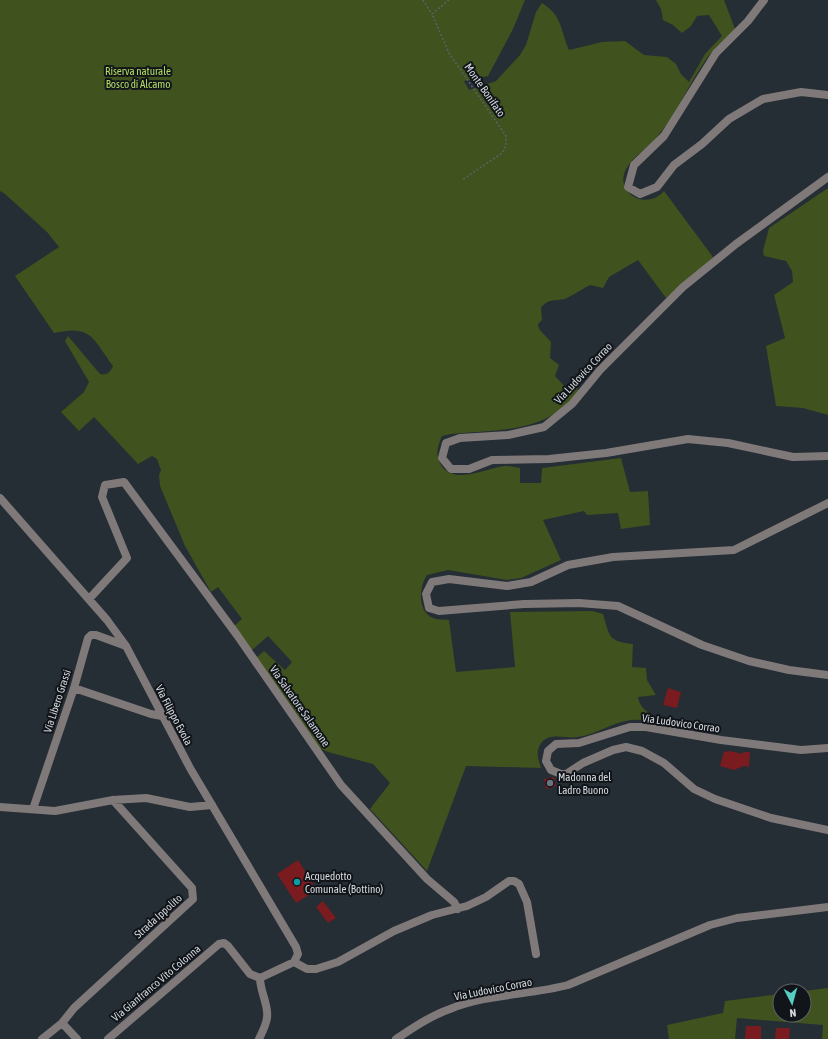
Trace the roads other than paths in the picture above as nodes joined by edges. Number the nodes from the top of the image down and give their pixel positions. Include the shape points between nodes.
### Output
1 (764, 0) edge
2 (828, 95) edge
3 (828, 177) edge
4 (828, 456) edge
5 (0, 498) edge
6 (828, 503) edge
7 (89, 599) junction
8 (126, 646) junction
9 (828, 675) edge
10 (74, 688) junction
11 (162, 716) junction
12 (828, 748) edge
13 (113, 800) junction
14 (212, 805) junction
15 (0, 807) edge
16 (33, 809) junction
17 (828, 830) edge
18 (828, 907) edge
19 (458, 909) junction
20 (536, 954) dead end
21 (294, 962) junction
22 (260, 978) junction
23 (62, 1023) junction
24 (42, 1039) edge
25 (77, 1039) edge
26 (108, 1039) edge
27 (259, 1039) edge
28 (396, 1039) edge

1 - 2 street via 748,21 716,53 664,136 634,165 628,187 640,194 657,187 674,165 729,119 763,99 801,92
3 - 4 street, Via Ludovico Corrao via 736,244 683,287 600,370 572,404 544,426 508,435 460,438 446,443 442,458 451,469 469,469 492,460 549,459 688,439 728,443 793,457
5 - 7 street, Via Filippo Evola
6 - 9 street via 734,550 613,557 568,566 532,582 507,586 443,580 432,582 426,594 429,608 439,611 524,604 579,603 618,606 702,645 749,661
7 - 8 street, Via Filippo Evola
7 - 19 street, Via Salvatore Salamone via 127,558 102,497 105,485 124,482 237,635 341,785
8 - 10 street, Via Libero Grassi via 91,635
8 - 11 street, Via Filippo Evola
10 - 11 street
10 - 16 street, Via Libero Grassi
11 - 14 street, Via Filippo Evola
12 - 17 street, Via Ludovico Corrao via 801,750 646,727 630,727 579,743 556,744 548,751 546,761 551,770 566,774 613,750 626,748 642,751 664,763 694,789 715,799 771,818
13 - 14 street via 146,798 190,807
13 - 16 street via 69,809
13 - 23 street, Strada Ippolito via 192,888 193,895 191,902 74,1008
14 - 21 street, Via Filippo Evola via 296,946 298,954
15 - 16 street
18 - 28 street, Via Ludovico Corrao via 737,918 710,925 568,985 451,1008
19 - 20 street via 486,897 509,881 514,881 522,888 527,902
19 - 21 street via 432,915 323,967 307,969
21 - 22 street
22 - 26 street, Via Gianfranco Vito Colonna via 250,974 228,946 224,943 219,944
22 - 27 street via 260,987 268,1011
23 - 24 street, Strada Ippolito
23 - 25 street

